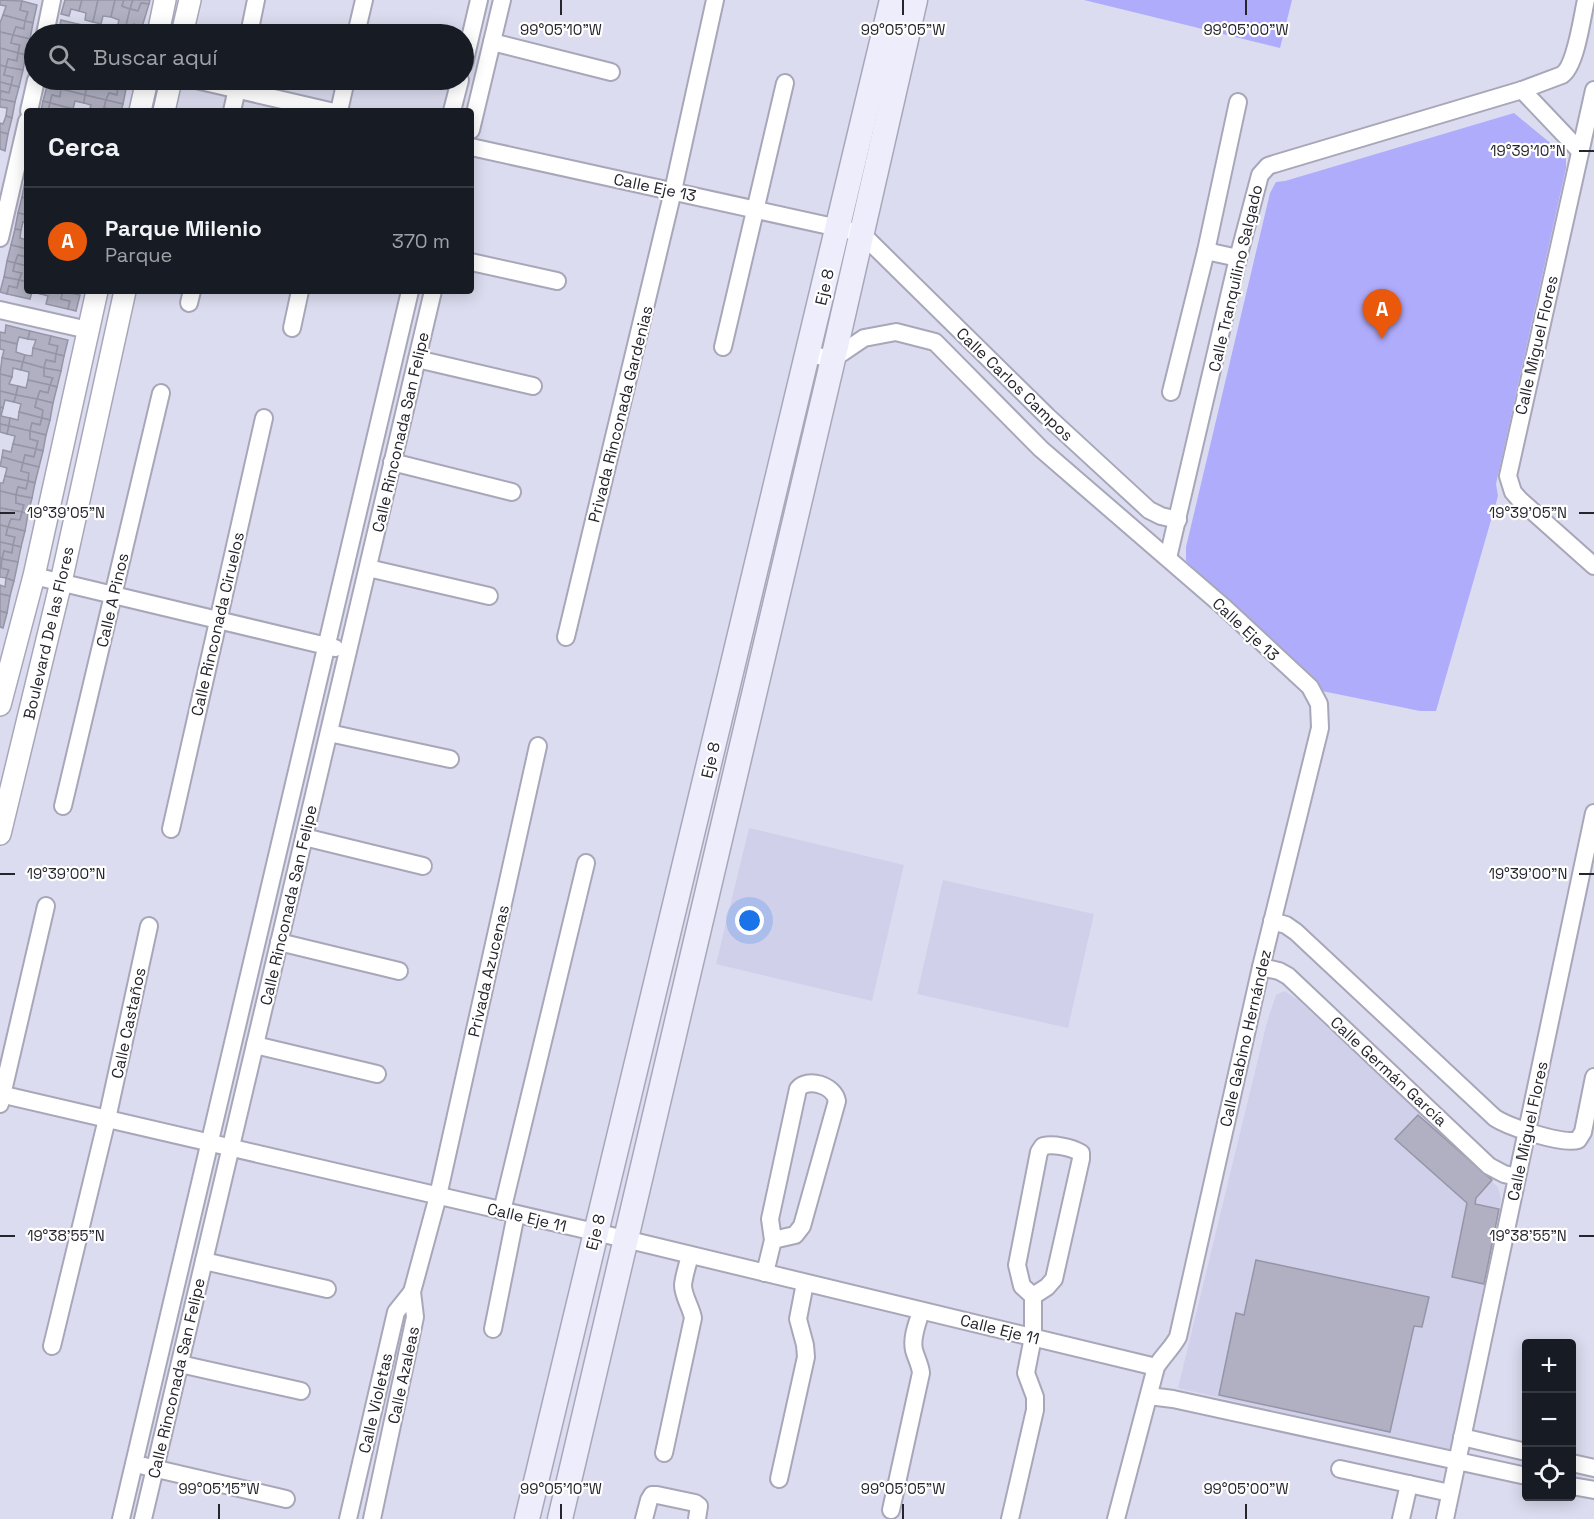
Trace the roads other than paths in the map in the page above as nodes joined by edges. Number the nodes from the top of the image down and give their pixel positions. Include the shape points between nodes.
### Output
1 (52, 0) edge
2 (165, 0) edge
3 (190, 0) edge
4 (256, 0) edge
5 (364, 0) edge
6 (479, 0) edge
7 (502, 0) edge
8 (715, 0) edge
9 (892, 0) edge
10 (915, 0) edge
11 (1586, 0) edge
12 (47, 24) edge
13 (160, 24) edge
14 (184, 24) edge
15 (251, 24) edge
16 (358, 24) edge
17 (473, 24) edge
18 (492, 42) junction
19 (611, 72) dead end
20 (785, 83) dead end
21 (34, 90) edge
22 (145, 90) edge
23 (169, 90) edge
24 (237, 90) edge
25 (258, 90) edge
26 (344, 90) edge
27 (457, 90) edge
28 (1522, 90) junction
29 (1594, 90) edge
30 (1238, 102) dead end
31 (30, 108) edge
32 (141, 108) edge
33 (166, 108) edge
34 (233, 108) edge
35 (320, 108) edge
36 (340, 108) edge
37 (453, 108) edge
38 (474, 117) edge
39 (24, 134) edge
40 (474, 148) edge
41 (1580, 151) junction
42 (674, 191) junction
43 (757, 209) junction
44 (838, 227) junction
45 (861, 233) junction
46 (0, 238) edge
47 (1206, 251) junction
48 (1238, 258) junction
49 (474, 263) edge
50 (557, 281) dead end
51 (96, 294) edge
52 (124, 294) edge
53 (299, 294) edge
54 (409, 294) edge
55 (432, 294) edge
56 (0, 310) edge
57 (292, 328) dead end
58 (88, 330) junction
59 (723, 347) dead end
60 (808, 354) junction
61 (417, 359) junction
62 (833, 359) junction
63 (533, 386) dead end
64 (1171, 392) dead end
65 (161, 393) dead end
66 (264, 418) dead end
67 (392, 462) junction
68 (512, 492) dead end
69 (1178, 520) junction
70 (1168, 558) junction
71 (1594, 566) edge
72 (368, 568) junction
73 (34, 576) junction
74 (60, 582) junction
75 (113, 595) junction
76 (489, 596) dead end
77 (218, 620) junction
78 (566, 637) dead end
79 (326, 645) junction
80 (348, 651) junction
81 (1319, 704) joint
82 (0, 705) edge
83 (328, 733) junction
84 (538, 746) dead end
85 (450, 759) dead end
86 (63, 806) dead end
87 (1594, 813) edge
88 (171, 829) dead end
89 (0, 834) edge
90 (304, 837) junction
91 (586, 863) dead end
92 (423, 866) dead end
93 (46, 906) dead end
94 (1272, 921) junction
95 (149, 926) dead end
96 (279, 942) junction
97 (1261, 967) junction
98 (399, 971) dead end
99 (255, 1045) junction
100 (377, 1074) dead end
101 (1594, 1077) edge
102 (1, 1098) edge
103 (107, 1119) junction
104 (1526, 1131) junction
105 (209, 1142) junction
106 (231, 1147) junction
107 (1517, 1177) junction
108 (438, 1196) junction
109 (509, 1212) junction
110 (595, 1232) junction
111 (625, 1239) junction
112 (773, 1240) junction
113 (690, 1255) junction
114 (204, 1261) junction
115 (765, 1273) junction
116 (805, 1283) junction
117 (327, 1289) dead end
118 (412, 1292) junction
119 (1033, 1296) junction
120 (921, 1311) junction
121 (494, 1329) dead end
122 (1033, 1337) junction
123 (52, 1346) dead end
124 (180, 1364) junction
125 (1156, 1367) junction
126 (301, 1391) dead end
127 (1149, 1396) junction
128 (1462, 1437) junction
129 (1522, 1451) edge
130 (664, 1453) dead end
131 (1457, 1461) junction
132 (134, 1464) junction
133 (1576, 1464) edge
134 (155, 1468) junction
135 (1594, 1468) edge
136 (1340, 1469) dead end
137 (1522, 1475) edge
138 (779, 1479) dead end
139 (1409, 1484) junction
140 (1576, 1487) edge
141 (1594, 1490) edge
142 (1450, 1493) junction
143 (286, 1499) dead end
144 (891, 1510) dead end
145 (121, 1519) edge
146 (143, 1519) edge
147 (348, 1519) edge
148 (372, 1519) edge
149 (527, 1519) edge
150 (560, 1519) edge
151 (644, 1519) edge
152 (697, 1519) edge
153 (1010, 1519) edge
154 (1116, 1519) edge
155 (1401, 1519) edge
156 (1445, 1519) edge

1 - 12 street
2 - 13 street
3 - 14 street
4 - 15 street
5 - 16 street
6 - 17 street
7 - 18 street
8 - 42 street, Privada Rinconada Gardenias
9 - 44 main road, Eje 8
10 - 45 main road, Eje 8
11 - 28 street, Calle Tranquilino Salgado via 1566,72
18 - 19 street
18 - 38 street
20 - 43 street
21 - 31 street
22 - 32 street
23 - 33 street
24 - 34 street
25 - 35 street
26 - 36 street
27 - 37 street
28 - 41 street
28 - 48 street, Calle Tranquilino Salgado via 1268,166 1258,180
29 - 41 street, Calle Miguel Flores
30 - 47 street
39 - 46 street
40 - 42 street, Calle Eje 13
41 - 71 street, Calle Miguel Flores via 1508,476 1520,500
42 - 43 street, Calle Eje 13
42 - 78 street, Privada Rinconada Gardenias
43 - 44 street, Calle Eje 13
43 - 59 street
44 - 45 street, Calle Eje 13
44 - 60 main road, Eje 8
45 - 62 main road, Eje 8
45 - 69 street, Calle Carlos Campos via 1149,510
47 - 48 street
47 - 64 street
48 - 69 street, Calle Tranquilino Salgado
49 - 50 street
51 - 58 street, Boulevard De las Flores
52 - 74 street, Boulevard De las Flores
53 - 57 street
54 - 79 street, Calle Rinconada San Felipe
55 - 61 street, Calle Rinconada San Felipe
56 - 58 street
58 - 73 street, Boulevard De las Flores
60 - 62 street
60 - 110 main road, Eje 8
61 - 63 street
61 - 67 street, Calle Rinconada San Felipe
62 - 70 street, Calle Carlos Campos via 864,338 896,332 935,342 1041,449
62 - 111 main road, Eje 8
65 - 75 street, Calle A Pinos
66 - 77 street, Calle Rinconada Ciruelos
67 - 68 street
67 - 72 street, Calle Rinconada San Felipe
69 - 70 street, Calle Tranquilino Salgado
70 - 81 street, Calle Eje 13 via 1310,687
72 - 76 street
72 - 80 street, Calle Rinconada San Felipe
73 - 74 street
73 - 82 street, Boulevard De las Flores
74 - 75 street
74 - 89 street, Boulevard De las Flores
75 - 77 street
75 - 86 street, Calle A Pinos
77 - 79 street
77 - 88 street, Calle Rinconada Ciruelos
79 - 80 street
79 - 105 street, Calle Rinconada San Felipe
80 - 83 street, Calle Rinconada San Felipe
81 - 94 street, Calle Gabino Hernández via 1320,728
83 - 85 street
83 - 90 street, Calle Rinconada San Felipe
84 - 108 street, Privada Azucenas
87 - 104 street, Calle Miguel Flores
90 - 92 street
90 - 96 street, Calle Rinconada San Felipe
91 - 109 street
93 - 102 street
94 - 97 street, Calle Gabino Hernández
94 - 104 street via 1296,932 1495,1119
95 - 103 street, Calle Castaños
96 - 98 street
96 - 99 street, Calle Rinconada San Felipe
97 - 107 street, Calle Germán García via 1288,976 1489,1166
97 - 125 street, Calle Gabino Hernández via 1178,1337
99 - 100 street
99 - 106 street, Calle Rinconada San Felipe
101 - 104 street via 1578,1140
102 - 103 street, Calle Eje 11
103 - 105 street, Calle Eje 11
103 - 123 street, Calle Castaños
104 - 107 street, Calle Miguel Flores
105 - 106 street, Calle Eje 11
105 - 132 street, Calle Rinconada San Felipe
106 - 108 street, Calle Eje 11
106 - 114 street, Calle Rinconada San Felipe
107 - 128 street, Calle Miguel Flores
108 - 109 street, Calle Eje 11
108 - 118 street, Calle Azaleas
109 - 110 street, Calle Eje 11
109 - 121 street
110 - 111 street, Calle Eje 11
110 - 149 main road, Eje 8
111 - 113 street, Calle Eje 11
111 - 150 main road, Eje 8
112 - 112 street via 770,1219 798,1089 807,1083 830,1088 837,1101 802,1226 795,1235
112 - 115 street
113 - 115 street, Calle Eje 11
113 - 130 street via 683,1285 693,1318
114 - 117 street
114 - 124 street, Calle Rinconada San Felipe
115 - 116 street, Calle Eje 11
116 - 120 street, Calle Eje 11
116 - 138 street via 798,1319 806,1357
118 - 147 street, Calle Violetas via 396,1312
118 - 148 street, Calle Azaleas via 415,1317
119 - 119 street via 1022,1286 1017,1265 1039,1152 1048,1145 1076,1150 1081,1159 1054,1279
119 - 122 street
120 - 122 street, Calle Eje 11
120 - 144 street via 913,1341 921,1373
122 - 125 street, Calle Eje 11
122 - 153 street via 1026,1373 1035,1397 1035,1410
124 - 126 street
124 - 134 street, Calle Rinconada San Felipe
125 - 127 street
127 - 131 street
127 - 154 street
128 - 129 street
128 - 131 street, Calle Miguel Flores
131 - 137 street
131 - 142 street, Calle Miguel Flores
132 - 134 street
132 - 145 street, Calle Rinconada San Felipe
133 - 135 street
134 - 143 street
134 - 146 street, Calle Rinconada San Felipe
136 - 139 street
139 - 142 street
139 - 155 street
140 - 141 street
142 - 156 street, Calle Miguel Flores
151 - 152 street via 649,1500 657,1495 695,1503 699,1506

